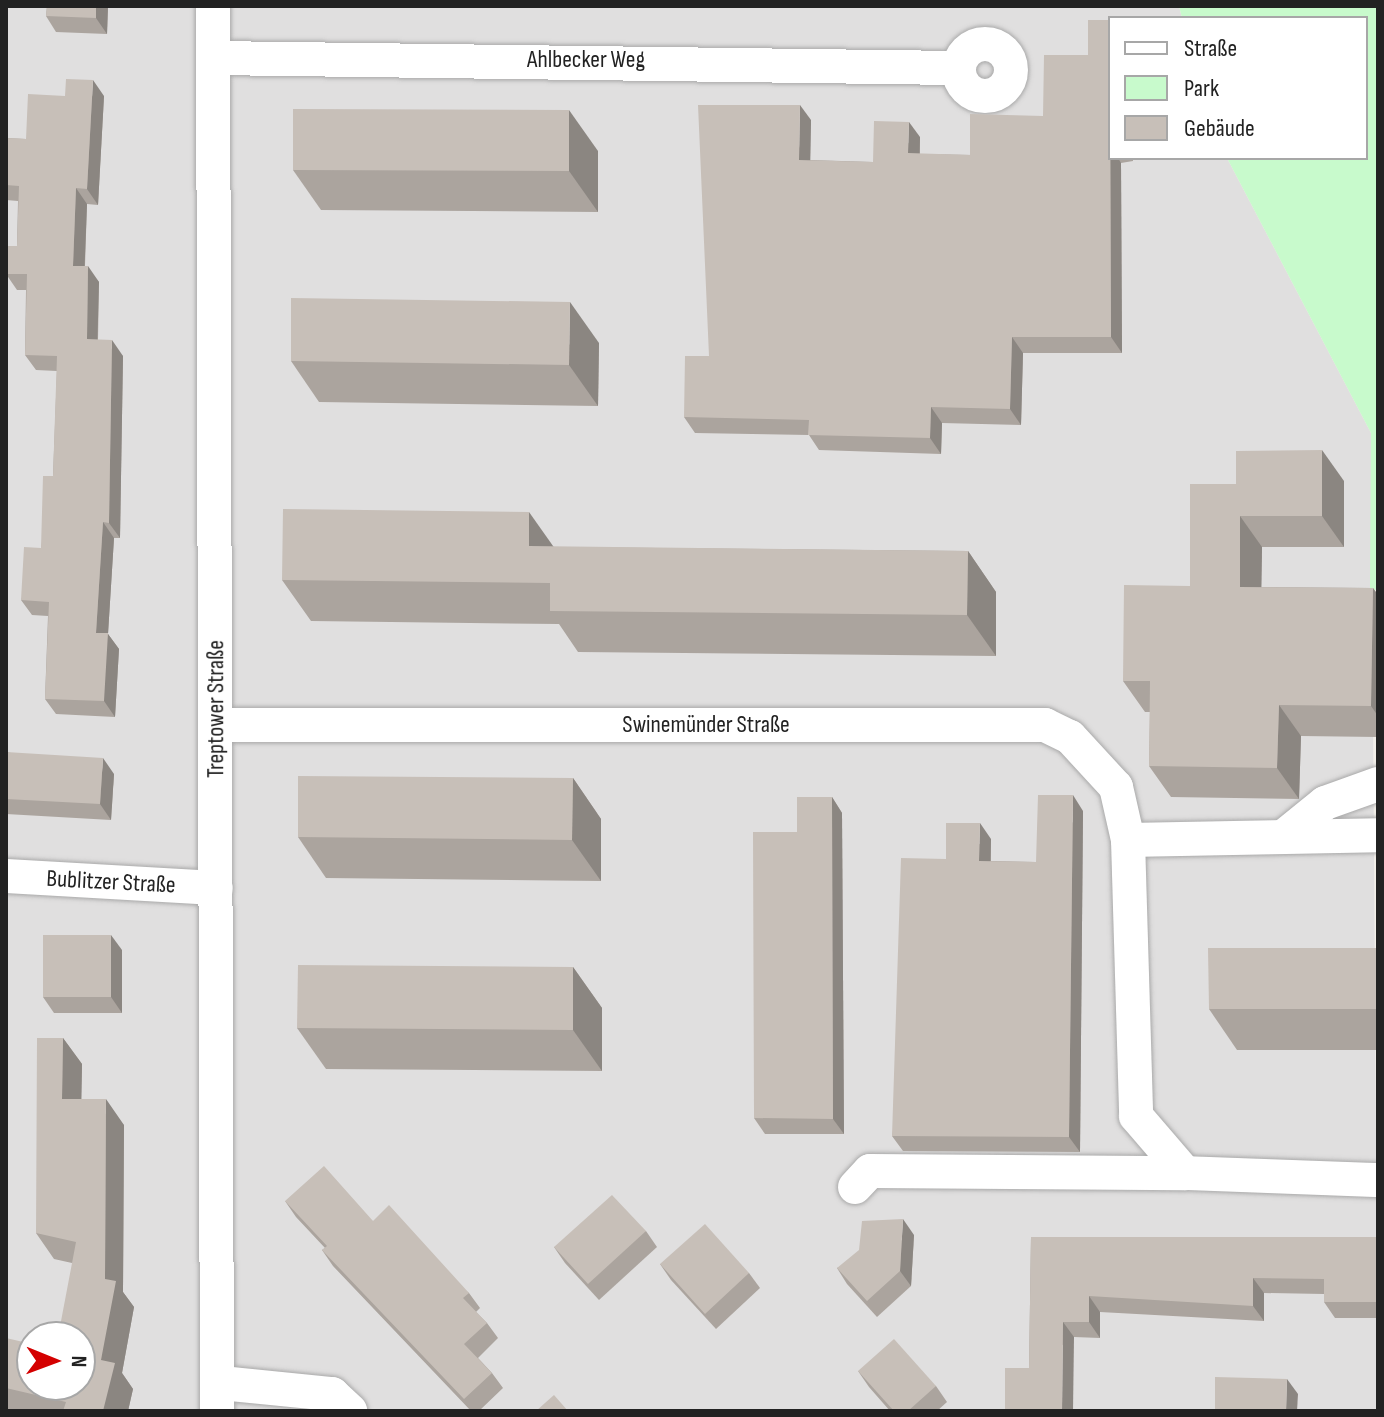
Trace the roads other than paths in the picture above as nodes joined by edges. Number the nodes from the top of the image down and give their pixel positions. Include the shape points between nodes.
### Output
1 (213, 6) edge
2 (213, 58) junction
3 (958, 68) dead end
4 (216, 725) junction
5 (1378, 784) edge
6 (1378, 835) edge
7 (1283, 837) junction
8 (1128, 840) junction
9 (6, 876) edge
10 (216, 888) junction
11 (1185, 1173) junction
12 (1378, 1180) edge
13 (855, 1187) dead end
14 (219, 1397) edge
15 (350, 1411) edge

1 - 2 street, Treptower Straße
2 - 3 street, Ahlbecker Weg
2 - 4 street, Treptower Straße
4 - 8 street, Swinemünder Straße via 1045,725 1070,737 1116,787
4 - 10 street, Treptower Straße
5 - 7 street via 1325,803
6 - 7 street
7 - 8 street
8 - 11 street, Swinemünder Straße via 1136,1116
9 - 10 street, Bublitzer Straße
10 - 14 street, Treptower Straße
11 - 12 street
11 - 13 street via 870,1171
14 - 15 street via 332,1394

